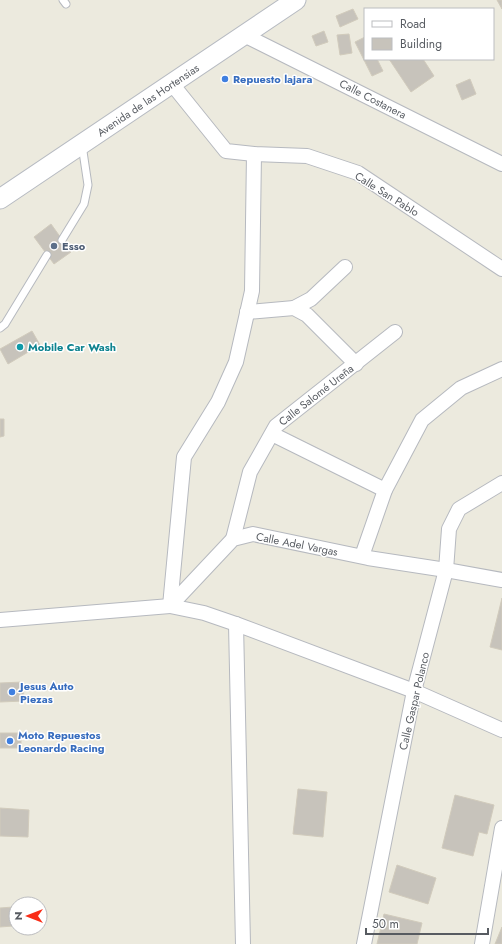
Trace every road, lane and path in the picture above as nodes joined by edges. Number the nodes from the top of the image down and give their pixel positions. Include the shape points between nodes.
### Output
1 (296, 0) edge
2 (244, 35) junction
3 (172, 84) junction
4 (82, 144) junction
5 (254, 154) junction
6 (502, 164) edge
7 (19, 186) junction
8 (0, 199) edge
9 (0, 211) edge
10 (62, 240) dead end
11 (47, 256) dead end
12 (345, 267) dead end
13 (502, 269) edge
14 (294, 308) junction
15 (247, 312) junction
16 (0, 328) edge
17 (396, 332) dead end
18 (356, 364) junction
19 (502, 370) edge
20 (272, 434) junction
21 (502, 483) edge
22 (385, 490) junction
23 (233, 539) junction
24 (362, 556) junction
25 (446, 570) junction
26 (502, 580) edge
27 (170, 606) junction
28 (0, 620) edge
29 (236, 624) junction
30 (414, 691) junction
31 (502, 730) edge
32 (502, 828) edge
33 (243, 944) edge
34 (364, 944) edge
35 (482, 944) edge

1 - 2 main road, Avenida de las Hortensias
2 - 3 main road, Avenida de las Hortensias
2 - 6 street, Calle Costanera
3 - 4 main road, Avenida de las Hortensias
3 - 5 street, Calle San Pablo via 226,151
4 - 7 main road, Avenida de las Hortensias
4 - 10 lane via 88,184 84,204
5 - 13 street, Calle San Pablo via 307,156 358,173
5 - 15 street via 252,291
7 - 8 main road, Avenida de las Hortensias
7 - 9 main road
11 - 16 lane via 5,324
12 - 14 street via 311,299
14 - 15 street
14 - 18 street via 307,314
15 - 27 street via 236,362 218,402 184,457
17 - 18 street, Calle Salomé Ureña
18 - 20 street, Calle Salomé Ureña via 276,426
19 - 22 street via 461,388 422,420
20 - 22 street
20 - 23 street, Calle Salomé Ureña via 250,472
21 - 25 street, Calle Gaspar Polanco via 460,509 449,529
22 - 24 street
23 - 24 street, Calle Adel Vargas via 253,534
23 - 27 street
24 - 25 street, Calle Adel Vargas
25 - 26 street, Calle Adel Vargas
25 - 30 street, Calle Gaspar Polanco
27 - 28 street
27 - 29 street via 204,613
29 - 30 street
29 - 33 street
30 - 31 street
30 - 34 street, Calle Gaspar Polanco
32 - 35 street

